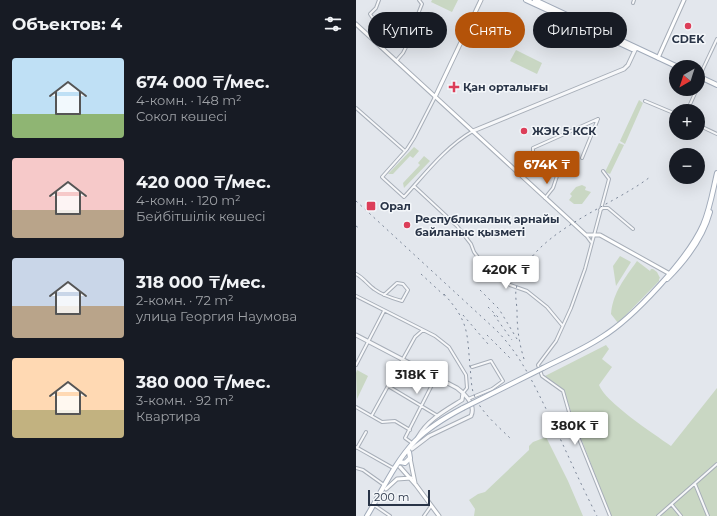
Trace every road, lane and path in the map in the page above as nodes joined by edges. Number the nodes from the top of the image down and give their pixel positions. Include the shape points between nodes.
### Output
1 (379, 0) edge
2 (419, 0) edge
3 (481, 0) edge
4 (526, 0) edge
5 (535, 0) edge
6 (684, 0) edge
7 (372, 12) edge
8 (356, 24) edge
9 (368, 35) edge
10 (717, 39) edge
11 (382, 48) edge
12 (636, 48) junction
13 (658, 58) junction
14 (396, 61) junction
15 (669, 63) edge
16 (705, 64) edge
17 (705, 80) edge
18 (717, 85) edge
19 (435, 97) junction
20 (645, 101) dead end
21 (356, 108) edge
22 (669, 111) edge
23 (705, 129) edge
24 (473, 131) junction
25 (717, 134) edge
26 (405, 151) junction
27 (582, 158) dead end
28 (603, 171) dead end
29 (717, 173) edge
30 (717, 184) edge
31 (414, 186) junction
32 (545, 198) junction
33 (600, 210) junction
34 (633, 229) dead end
35 (595, 230) junction
36 (586, 235) junction
37 (593, 235) junction
38 (600, 235) junction
39 (592, 242) junction
40 (357, 275) edge
41 (670, 275) junction
42 (356, 280) edge
43 (384, 295) junction
44 (356, 296) edge
45 (384, 311) junction
46 (562, 325) junction
47 (423, 330) junction
48 (356, 335) edge
49 (368, 341) junction
50 (403, 359) junction
51 (356, 365) edge
52 (472, 367) dead end
53 (436, 377) junction
54 (388, 386) junction
55 (463, 393) junction
56 (468, 399) junction
57 (462, 400) junction
58 (356, 406) edge
59 (421, 406) junction
60 (464, 410) junction
61 (372, 416) junction
62 (438, 416) junction
63 (410, 430) junction
64 (366, 432) dead end
65 (413, 446) junction
66 (357, 448) edge
67 (410, 458) junction
68 (717, 464) edge
69 (399, 465) junction
70 (356, 468) edge
71 (411, 478) junction
72 (415, 483) junction
73 (695, 484) junction
74 (386, 487) junction
75 (432, 505) junction
76 (672, 505) junction
77 (375, 506) junction
78 (368, 516) edge
79 (390, 516) edge
80 (424, 516) edge
81 (439, 516) edge
82 (610, 516) edge
83 (658, 516) edge
84 (681, 516) edge
85 (708, 516) edge

1 - 7 street
2 - 14 street via 422,4 413,33
3 - 19 main road
4 - 12 main road via 632,49
5 - 12 main road
6 - 13 main road
8 - 9 main road
10 - 16 street
11 - 14 main road
12 - 13 main road
12 - 24 street via 624,69
13 - 15 main road
14 - 19 main road
17 - 18 main road
19 - 24 main road
19 - 26 street
20 - 22 street
21 - 26 street
23 - 25 street
24 - 31 street via 456,142
24 - 32 main road
26 - 31 street via 382,177 404,197
27 - 32 street via 598,119 533,148 557,176 553,188
28 - 33 street via 609,178
29 - 41 main road via 702,226
30 - 41 main road via 705,228 692,250
31 - 46 street via 457,226 483,264 547,307
32 - 36 main road
33 - 34 street via 608,208
33 - 35 street
35 - 37 street
35 - 38 street
36 - 37 main road
36 - 39 street
37 - 38 main road
37 - 39 street
38 - 41 main road
39 - 46 street via 571,308
40 - 42 street
40 - 43 street
41 - 60 main road, bridge via 616,328
43 - 43 street via 397,283 403,284 408,290 402,301
44 - 45 street
45 - 47 street
45 - 49 street
46 - 82 street via 553,346 539,362 538,368 542,376 563,392 571,419
47 - 50 street via 415,337
47 - 55 street via 449,347 466,375 467,388
48 - 49 street
49 - 50 street
49 - 51 street
50 - 53 street
50 - 54 street
52 - 56 street via 491,361 503,382
53 - 55 street
53 - 59 street
54 - 59 street
54 - 61 street
55 - 56 street
55 - 57 street
56 - 57 street
56 - 65 street via 472,410 471,416
57 - 62 street
58 - 61 street
59 - 62 street
59 - 63 street
60 - 65 main road via 439,424
60 - 65 main road via 438,422
61 - 63 street via 382,422 395,421
62 - 65 street via 423,428
63 - 65 street via 406,438
64 - 66 street
65 - 67 main road
65 - 69 main road
65 - 69 main road
66 - 69 street
67 - 69 main road
67 - 72 main road
68 - 73 street
69 - 71 main road
69 - 74 main road
70 - 74 street via 363,470
71 - 72 main road
71 - 74 main road via 397,479
72 - 75 main road
73 - 76 street
73 - 85 street
74 - 77 main road
75 - 80 street
75 - 81 main road
76 - 83 street
76 - 84 street
77 - 78 main road
77 - 79 street

